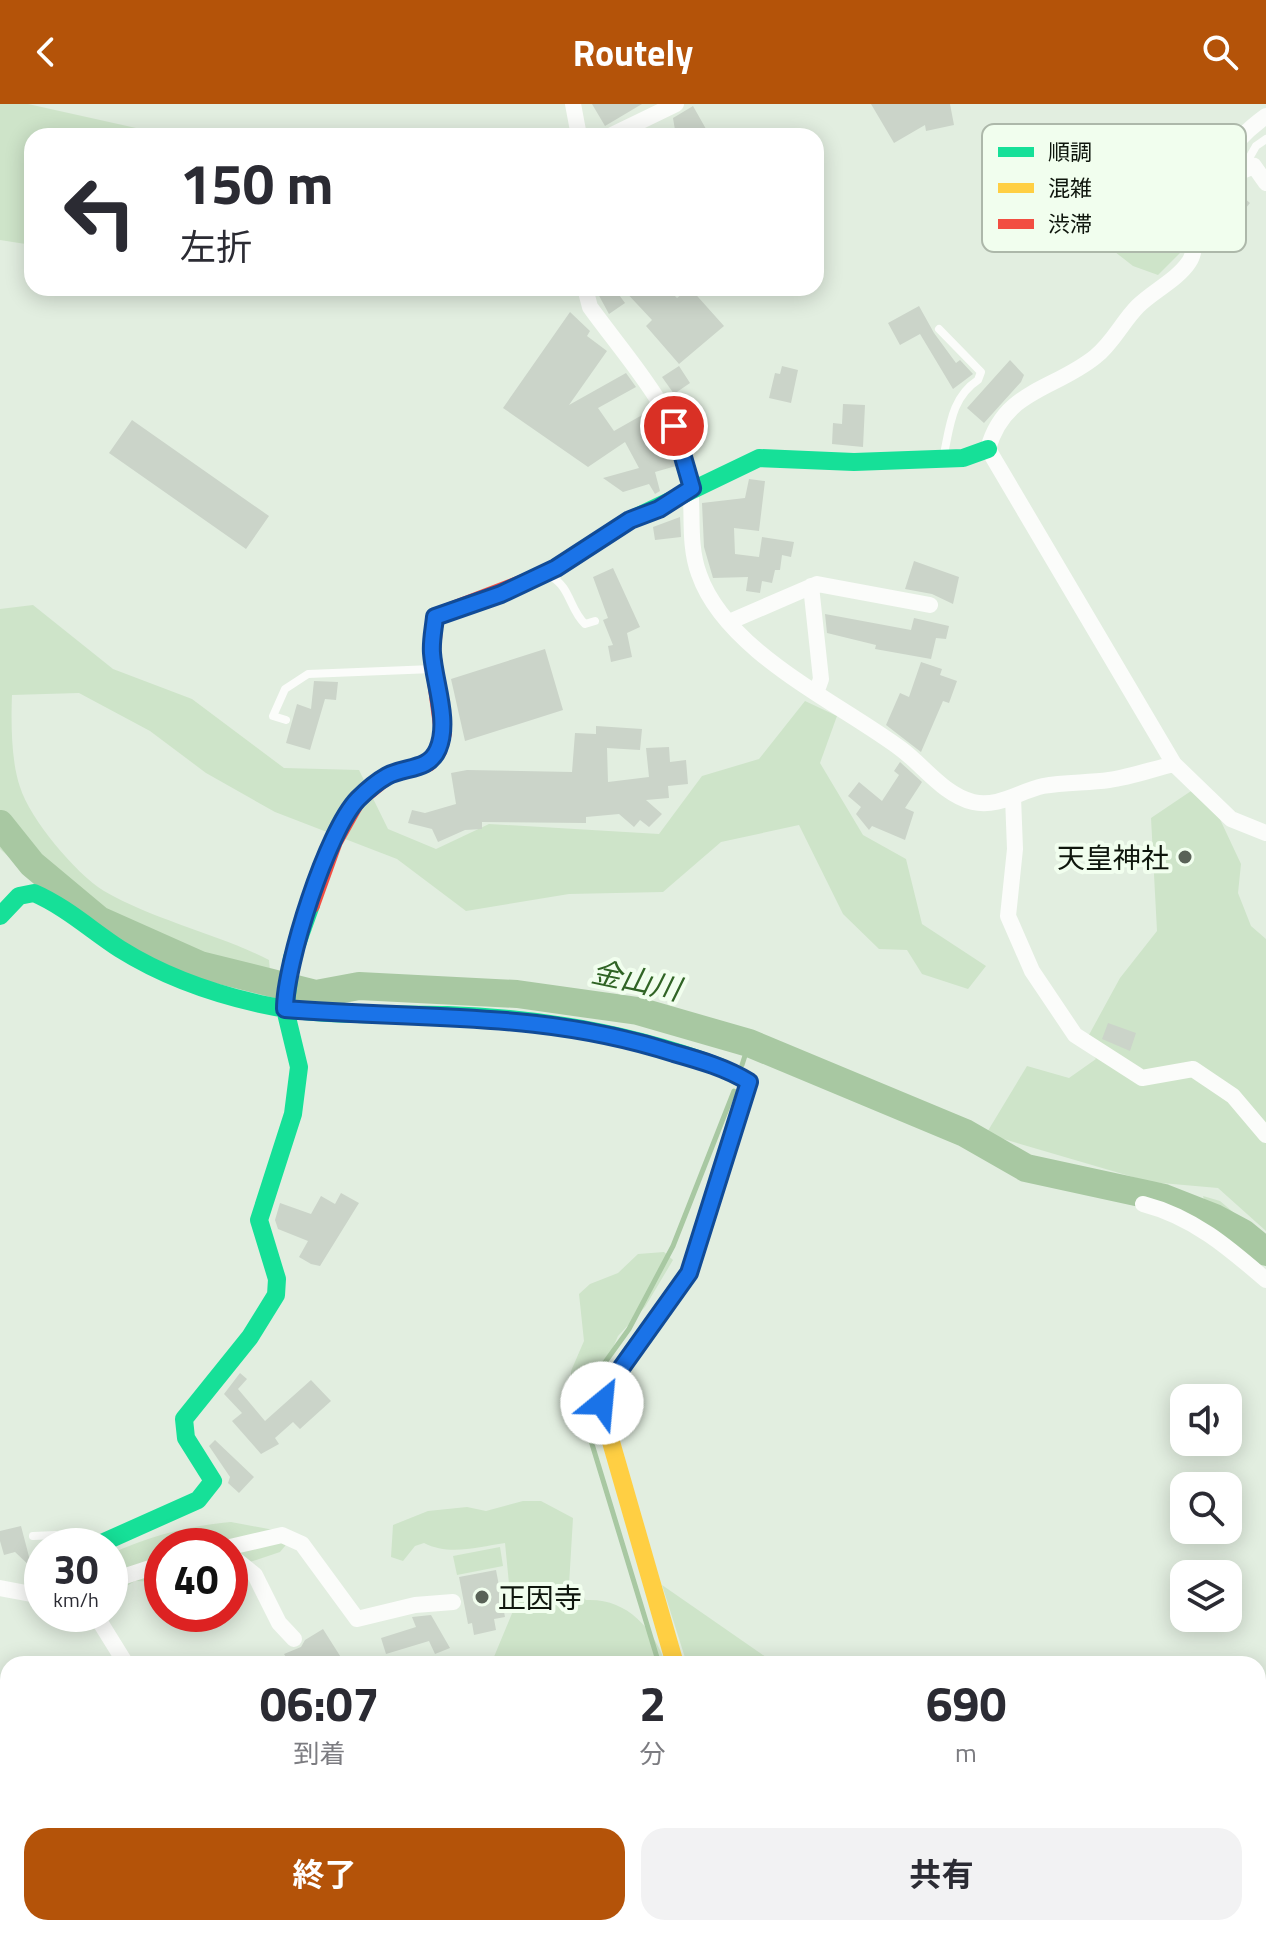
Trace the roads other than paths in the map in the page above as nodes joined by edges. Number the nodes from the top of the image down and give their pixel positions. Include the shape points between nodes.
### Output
1 (573, 104) edge
2 (676, 104) edge
3 (1266, 116) edge
4 (578, 128) edge
5 (626, 128) edge
6 (1246, 131) edge
7 (1266, 139) edge
8 (1246, 164) edge
9 (1246, 167) edge
10 (1266, 183) edge
11 (1193, 252) edge
12 (587, 296) edge
13 (939, 329) dead end
14 (988, 449) junction
15 (943, 459) junction
16 (692, 488) junction
17 (545, 573) junction
18 (811, 586) junction
19 (930, 605) dead end
20 (595, 621) dead end
21 (729, 622) junction
22 (434, 669) junction
23 (816, 693) junction
24 (286, 720) dead end
25 (1174, 764) junction
26 (1013, 797) junction
27 (1266, 833) edge
28 (0, 916) edge
29 (285, 1005) junction
30 (1266, 1135) edge
31 (1143, 1204) dead end
32 (1266, 1280) edge
33 (128, 1531) edge
34 (248, 1543) edge
35 (248, 1569) edge
36 (0, 1588) edge
37 (24, 1592) edge
38 (453, 1602) dead end
39 (106, 1632) edge
40 (294, 1639) dead end
41 (121, 1656) edge
42 (673, 1656) edge

1 - 4 street
2 - 5 street
3 - 6 street
7 - 8 lane
9 - 10 street via 1254,166
11 - 14 street via 1190,262 1136,308 1095,357 1012,406 992,433
12 - 16 street via 674,426
13 - 15 lane via 981,372 956,402
14 - 15 street
14 - 25 street
15 - 16 street via 759,458
16 - 17 street
16 - 21 street via 692,538 699,574
17 - 20 lane via 562,582 585,624
17 - 22 street via 435,617
18 - 19 street via 825,583
18 - 21 street
18 - 23 street via 821,679
21 - 23 street via 797,683
22 - 24 lane via 308,674 285,689 273,716
22 - 29 street via 443,733 438,751 428,763 388,775 357,800 334,841 292,958
23 - 26 street via 902,749 952,793 973,802
25 - 26 street via 1112,780 1041,786
25 - 27 street via 1231,819
26 - 30 street via 1015,849 1008,916 1061,1019 1075,1035 1142,1078 1193,1069 1233,1096
28 - 29 street via 19,896 34,893 163,974
29 - 33 street via 299,1067 289,1135 259,1220 277,1279 276,1295 250,1337 184,1419 186,1438 213,1481 198,1500
29 - 42 street via 554,1024 640,1042 749,1082 689,1273 602,1395
31 - 32 street via 1170,1211 1219,1239
34 - 38 street via 282,1535 302,1544 357,1619
35 - 40 street
36 - 37 street
39 - 41 street

